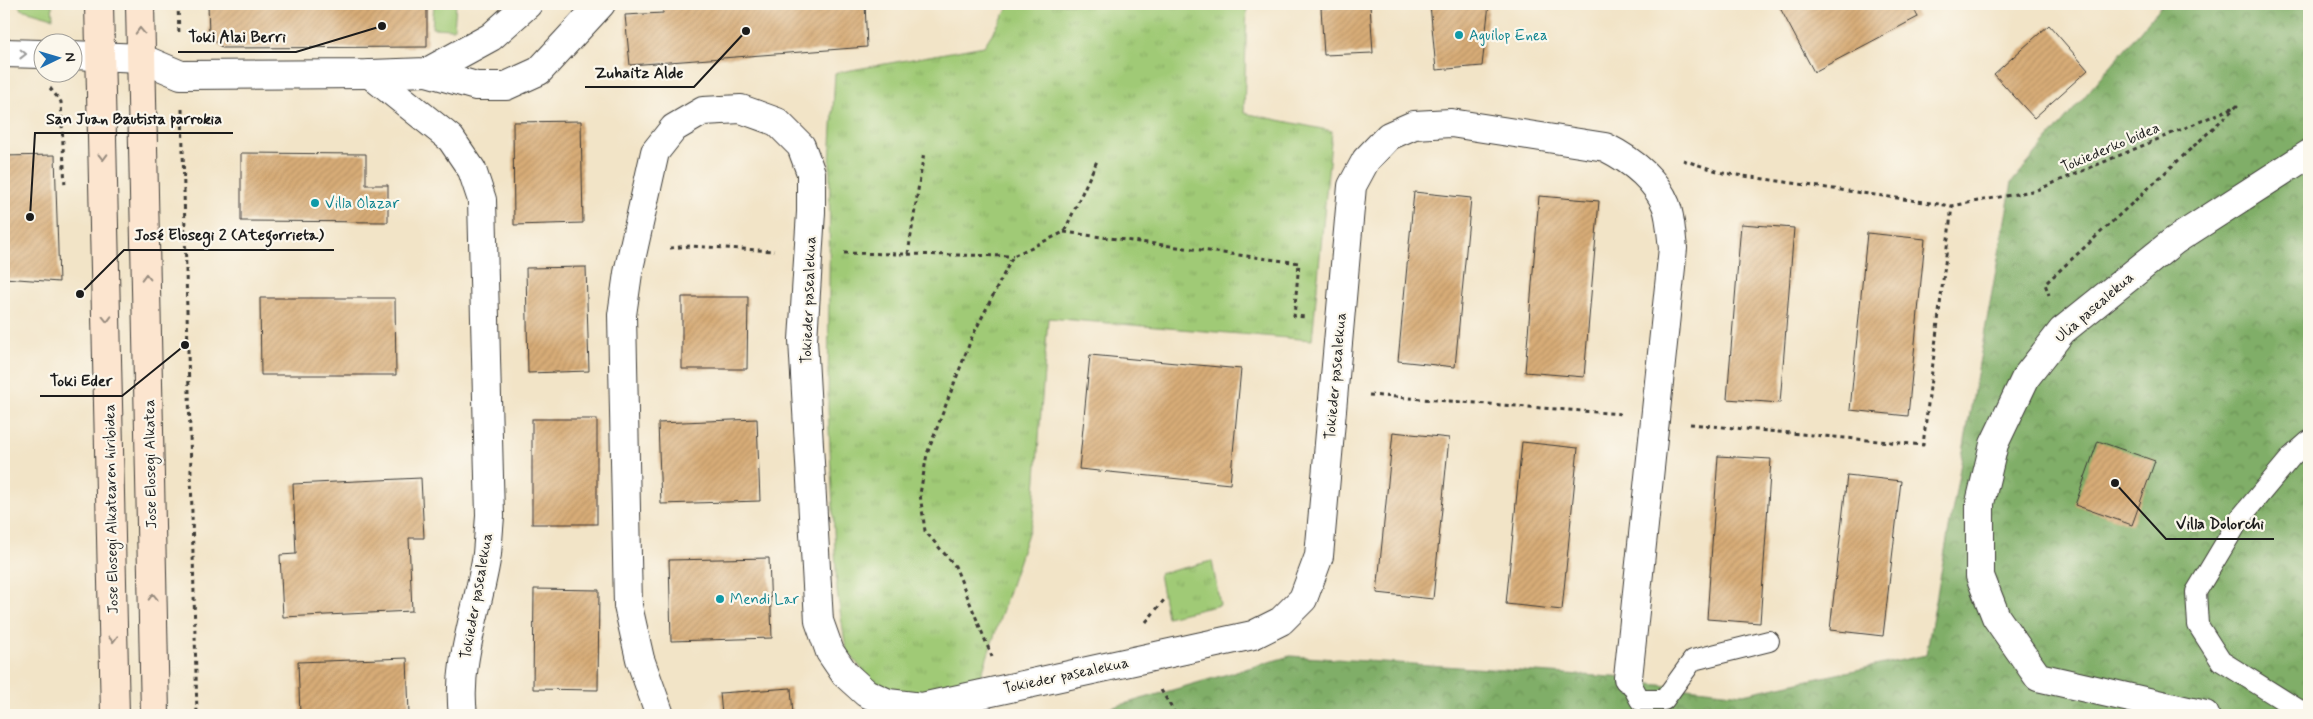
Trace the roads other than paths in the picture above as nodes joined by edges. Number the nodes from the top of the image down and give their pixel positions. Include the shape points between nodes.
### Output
1 (99, 4) edge
2 (140, 4) edge
3 (528, 4) edge
4 (601, 4) edge
5 (4, 53) edge
6 (32, 54) edge
7 (82, 55) edge
8 (100, 55) junction
9 (141, 58) junction
10 (427, 72) junction
11 (370, 74) junction
12 (2309, 154) edge
13 (2309, 441) edge
14 (1769, 641) dead end
15 (1628, 678) joint
16 (115, 715) edge
17 (155, 715) edge
18 (463, 715) edge
19 (660, 715) edge
20 (2205, 715) edge
21 (2307, 715) edge

1 - 8 main road, Jose Elosegi Alkatearen hiribidea
9 -> 2 main road, Jose Elosegi Alkatea
3 - 10 street via 491,37
4 - 10 street via 539,71 506,86 476,86
5 -> 6 street
7 - 8 street
8 - 9 street
8 -> 16 main road, Jose Elosegi Alkatearen hiribidea
9 - 11 street via 180,75
17 -> 9 main road, Jose Elosegi Alkatea
10 - 11 street
11 - 18 street, Tokieder pasealekua via 451,139 472,170 482,200 490,516 486,555 460,694
12 - 20 street, Ulia pasealekua via 2174,241 2062,331 2026,377 1994,444 1980,503 1980,576 1996,617 2038,676
13 - 21 lane via 2292,456 2241,518 2196,592 2198,625 2221,661
14 - 15 lane via 1693,660 1664,700 1640,700
15 - 19 street, Tokieder pasealekua via 1673,248 1667,206 1652,180 1626,158 1605,147 1451,123 1414,125 1389,136 1366,160 1352,186 1319,556 1303,599 1281,622 1253,635 922,707 888,703 866,693 845,674 830,652 819,621 803,340 812,212 811,173 801,146 777,122 742,109 704,111 674,128 655,152 623,306 628,606 640,658

